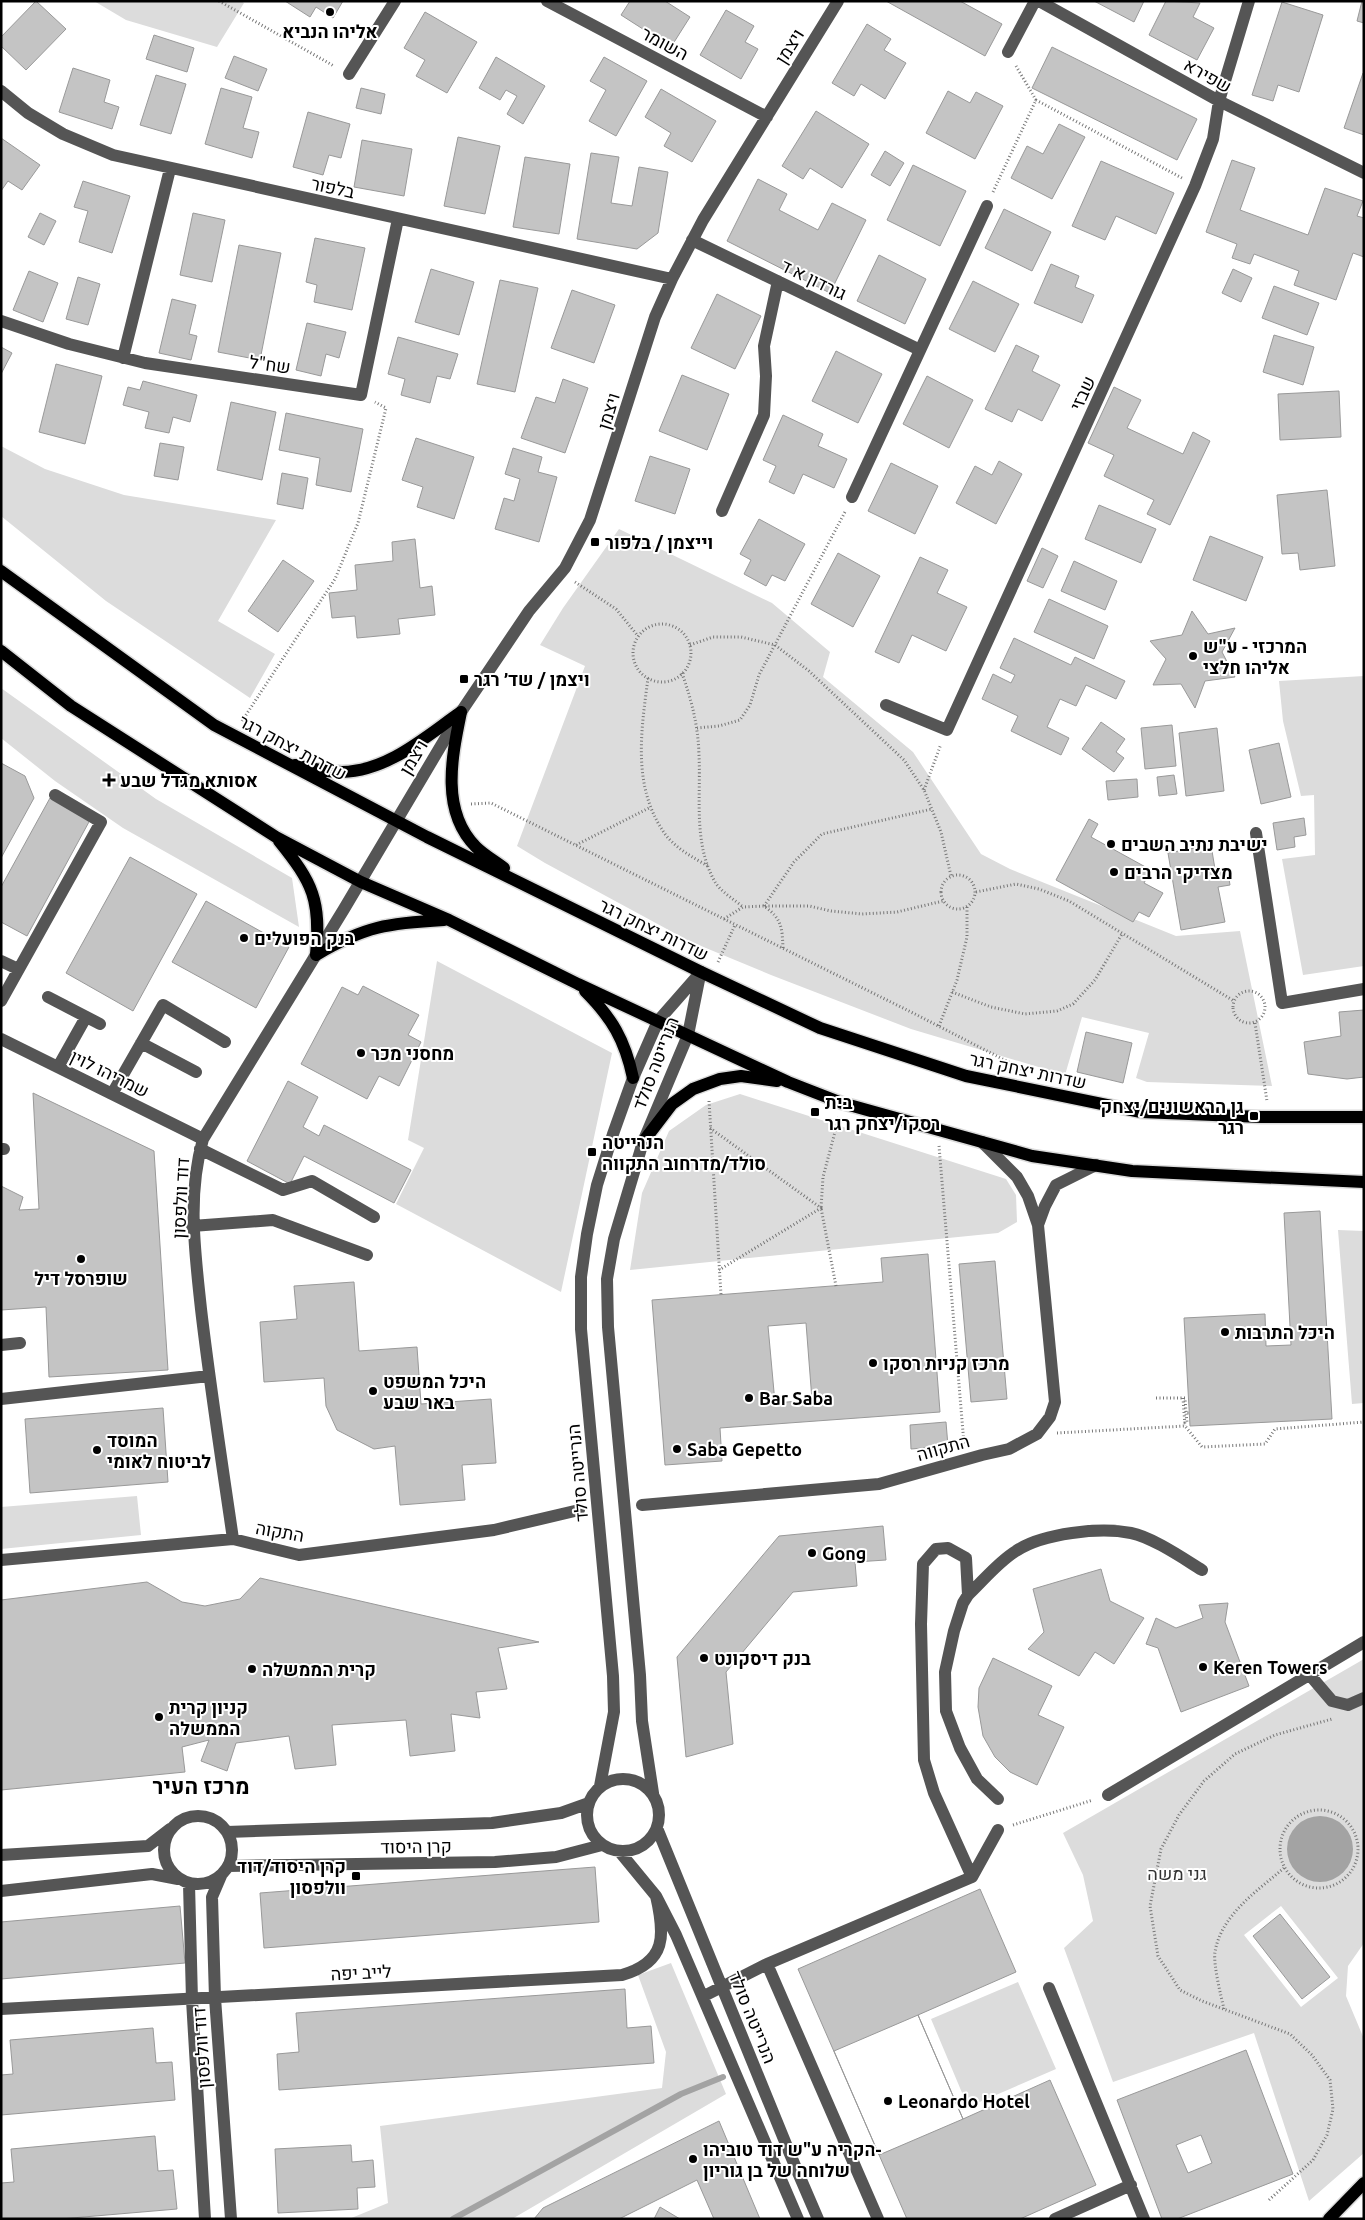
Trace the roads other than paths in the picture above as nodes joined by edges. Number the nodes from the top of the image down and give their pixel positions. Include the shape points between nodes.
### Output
1 (394, 1) edge
2 (547, 1) edge
3 (838, 1) edge
4 (1035, 1) edge
5 (1039, 1) edge
6 (1249, 1) edge
7 (1008, 52) road end
8 (349, 74) road end
9 (2, 95) edge
10 (1219, 101) junction
11 (767, 116) junction
12 (170, 169) junction
13 (1364, 173) edge
14 (987, 206) road end
15 (398, 219) junction
16 (692, 240) junction
17 (672, 279) junction
18 (778, 281) junction
19 (1, 321) edge
20 (920, 350) junction
21 (123, 358) junction
22 (852, 497) road end
23 (722, 511) dead end
24 (1, 571) edge
25 (1, 651) edge
26 (886, 705) dead end
27 (461, 712) junction
28 (285, 763) junction
29 (55, 795) dead end
30 (395, 821) junction
31 (1256, 833) dead end
32 (276, 837) junction
33 (361, 882) junction
34 (525, 884) junction
35 (449, 920) junction
36 (316, 955) junction
37 (1, 961) edge
38 (18, 969) junction
39 (701, 972) junction
40 (578, 984) junction
41 (1364, 989) edge
42 (48, 997) dead end
43 (1, 1001) edge
44 (86, 1017) junction
45 (658, 1022) junction
46 (100, 1024) dead end
47 (688, 1035) junction
48 (1, 1039) edge
49 (225, 1042) dead end
50 (141, 1044) junction
51 (58, 1067) junction
52 (196, 1072) dead end
53 (633, 1078) junction
54 (788, 1082) junction
55 (112, 1094) junction
56 (1364, 1117) edge
57 (643, 1142) junction
58 (982, 1142) junction
59 (201, 1144) junction
60 (1096, 1165) junction
61 (1364, 1182) edge
62 (374, 1217) dead end
63 (1038, 1225) junction
64 (192, 1226) junction
65 (367, 1255) dead end
66 (20, 1343) dead end
67 (1, 1345) edge
68 (209, 1376) junction
69 (1, 1399) edge
70 (642, 1505) dead end
71 (579, 1510) dead end
72 (233, 1540) junction
73 (1, 1560) edge
74 (1202, 1570) dead end
75 (968, 1595) junction
76 (1364, 1642) edge
77 (1309, 1674) junction
78 (1364, 1698) edge
79 (600, 1786) junction
80 (653, 1793) junction
81 (1108, 1795) road end
82 (998, 1798) dead end
83 (589, 1803) junction
84 (174, 1826) junction
85 (657, 1828) junction
86 (998, 1830) road end
87 (227, 1832) junction
88 (602, 1845) junction
89 (619, 1851) junction
90 (1, 1855) edge
91 (225, 1871) junction
92 (972, 1877) junction
93 (183, 1881) junction
94 (1, 1891) edge
95 (656, 1896) junction
96 (767, 1964) junction
97 (722, 1987) junction
98 (1050, 1988) dead end
99 (704, 1996) junction
100 (215, 1998) junction
101 (192, 2000) junction
102 (1, 2009) edge
103 (1364, 2183) edge
104 (1131, 2185) junction
105 (205, 2219) edge
106 (231, 2219) edge
107 (798, 2219) edge
108 (818, 2219) edge
109 (878, 2219) edge
110 (1055, 2219) edge
111 (1144, 2219) edge
112 (1329, 2219) edge

1 - 8 street
2 - 11 street, השומר
3 - 11 street, ויצמן
4 - 7 street
5 - 10 street, שפירא
6 - 10 street, שבזי
9 - 12 street, בלפור via 63,134 113,155
10 - 13 street, שפירא
10 - 26 street, שבזי via 1213,139 1196,186 947,730
11 - 16 street, ויצמן
12 - 15 street, בלפור
12 - 21 street
14 - 20 street
15 - 17 street, בלפור
15 - 21 street, שח"ל via 361,395
16 - 17 street, ויצמן
16 - 18 street, גורדון א ד
17 - 27 street, ויצמן via 655,317 590,520 560,574 524,619
18 - 20 street, גורדון א ד
18 - 23 street via 764,346 764,415
19 - 21 street, שח"ל
20 - 22 street
24 - 28 main road, שדרות יצחק רגר via 214,725
25 - 32 main road via 71,706
27 - 28 main road via 405,751 372,766 340,772
27 - 30 street, ויצמן
27 - 34 main road via 452,754 453,805 460,823 476,846
28 - 30 main road, שדרות יצחק רגר
29 - 38 street via 101,822
30 - 33 street, דוד וולפסון
30 - 34 main road, שדרות יצחק רגר
31 - 41 street via 1282,1003
32 - 33 main road
32 - 36 main road via 302,870 310,886 318,921
33 - 35 main road
33 - 36 street, דוד וולפסון
34 - 39 main road, שדרות יצחק רגר
35 - 36 main road via 377,926 345,938
35 - 40 main road
36 - 59 street, דוד וולפסון
37 - 38 street
38 - 43 street
39 - 45 street, הנרייטה סולד
39 - 47 street, הנרייטה סולד
39 - 56 main road, שדרות יצחק רגר via 820,1028 966,1076 1141,1112
40 - 45 main road
40 - 53 main road via 604,1010 619,1034 628,1054
42 - 44 street
44 - 46 street
44 - 51 street
45 - 47 main road
45 - 53 street, הנרייטה סולד
47 - 54 main road
47 - 57 street, הנרייטה סולד
48 - 51 street, שמריהו לוין
49 - 50 street via 163,1005
50 - 52 street
50 - 55 street
51 - 55 street, שמריהו לוין
53 - 79 street, הנרייטה סולד via 597,1185 581,1277 581,1328 613,1676 614,1712
54 - 57 main road via 741,1076 720,1079 693,1089 672,1104
54 - 58 main road via 842,1103
55 - 59 street, שמריהו לוין
57 - 80 street, הנרייטה סולד via 614,1239 607,1279 608,1327 642,1721
58 - 60 main road via 1032,1156
58 - 63 street, התקווה via 1017,1177
59 - 62 street, שמריהו לוין via 283,1190 312,1181
59 - 64 street, דוד וולפסון via 196,1165
60 - 61 main road via 1132,1171
60 - 63 street, התקווה via 1056,1185
63 - 70 street, התקווה via 1055,1402 1050,1417 1037,1434 1009,1449 879,1484
64 - 65 street via 273,1220
64 - 68 street, דוד וולפסון
66 - 67 street
68 - 69 street
68 - 72 street, דוד וולפסון
71 - 72 street, התקוה via 494,1530 299,1555
72 - 73 street, התקוה
74 - 75 street via 1164,1547 1132,1533 1087,1531 1045,1538 1016,1551
75 - 82 street via 954,1631 945,1672 946,1711 960,1748 977,1779
75 - 92 street via 966,1558 948,1548 936,1550 923,1564 924,1760 934,1793
76 - 77 street
77 - 78 street via 1332,1701 1348,1705
77 - 81 street
79 - 80 street via 618,1778 628,1778
79 - 83 street
80 - 85 street via 660,1816
83 - 87 street, קרן היסוד via 561,1813 492,1823
83 - 88 street via 590,1830
84 - 87 street via 189,1817 207,1817
84 - 90 street via 148,1846
84 - 93 street via 166,1836 164,1847 167,1865
85 - 89 street via 642,1846 631,1851
85 - 97 street, הנרייטה סולד
86 - 92 street
87 - 91 street via 232,1858
88 - 89 street
88 - 91 street, קרן היסוד via 556,1856 494,1862
89 - 95 street, הנרייטה סולד
91 - 93 street via 212,1882 201,1885
91 - 100 street, דוד וולפסון via 212,1897
92 - 96 street
93 - 94 street via 152,1874
93 - 101 street, דוד וולפסון
95 - 99 street, הנרייטה סולד
95 - 100 street, לייב יפה via 662,1924 662,1940 657,1953 648,1964 622,1975
96 - 97 street
96 - 109 street
97 - 99 street
97 - 108 street, הנרייטה סולד
98 - 104 street
99 - 107 street, הנרייטה סולד
100 - 101 street, לייב יפה
100 - 106 street, דוד וולפסון
101 - 102 street, לייב יפה
101 - 105 street, דוד וולפסון
103 - 112 main road
104 - 110 street
104 - 111 street

